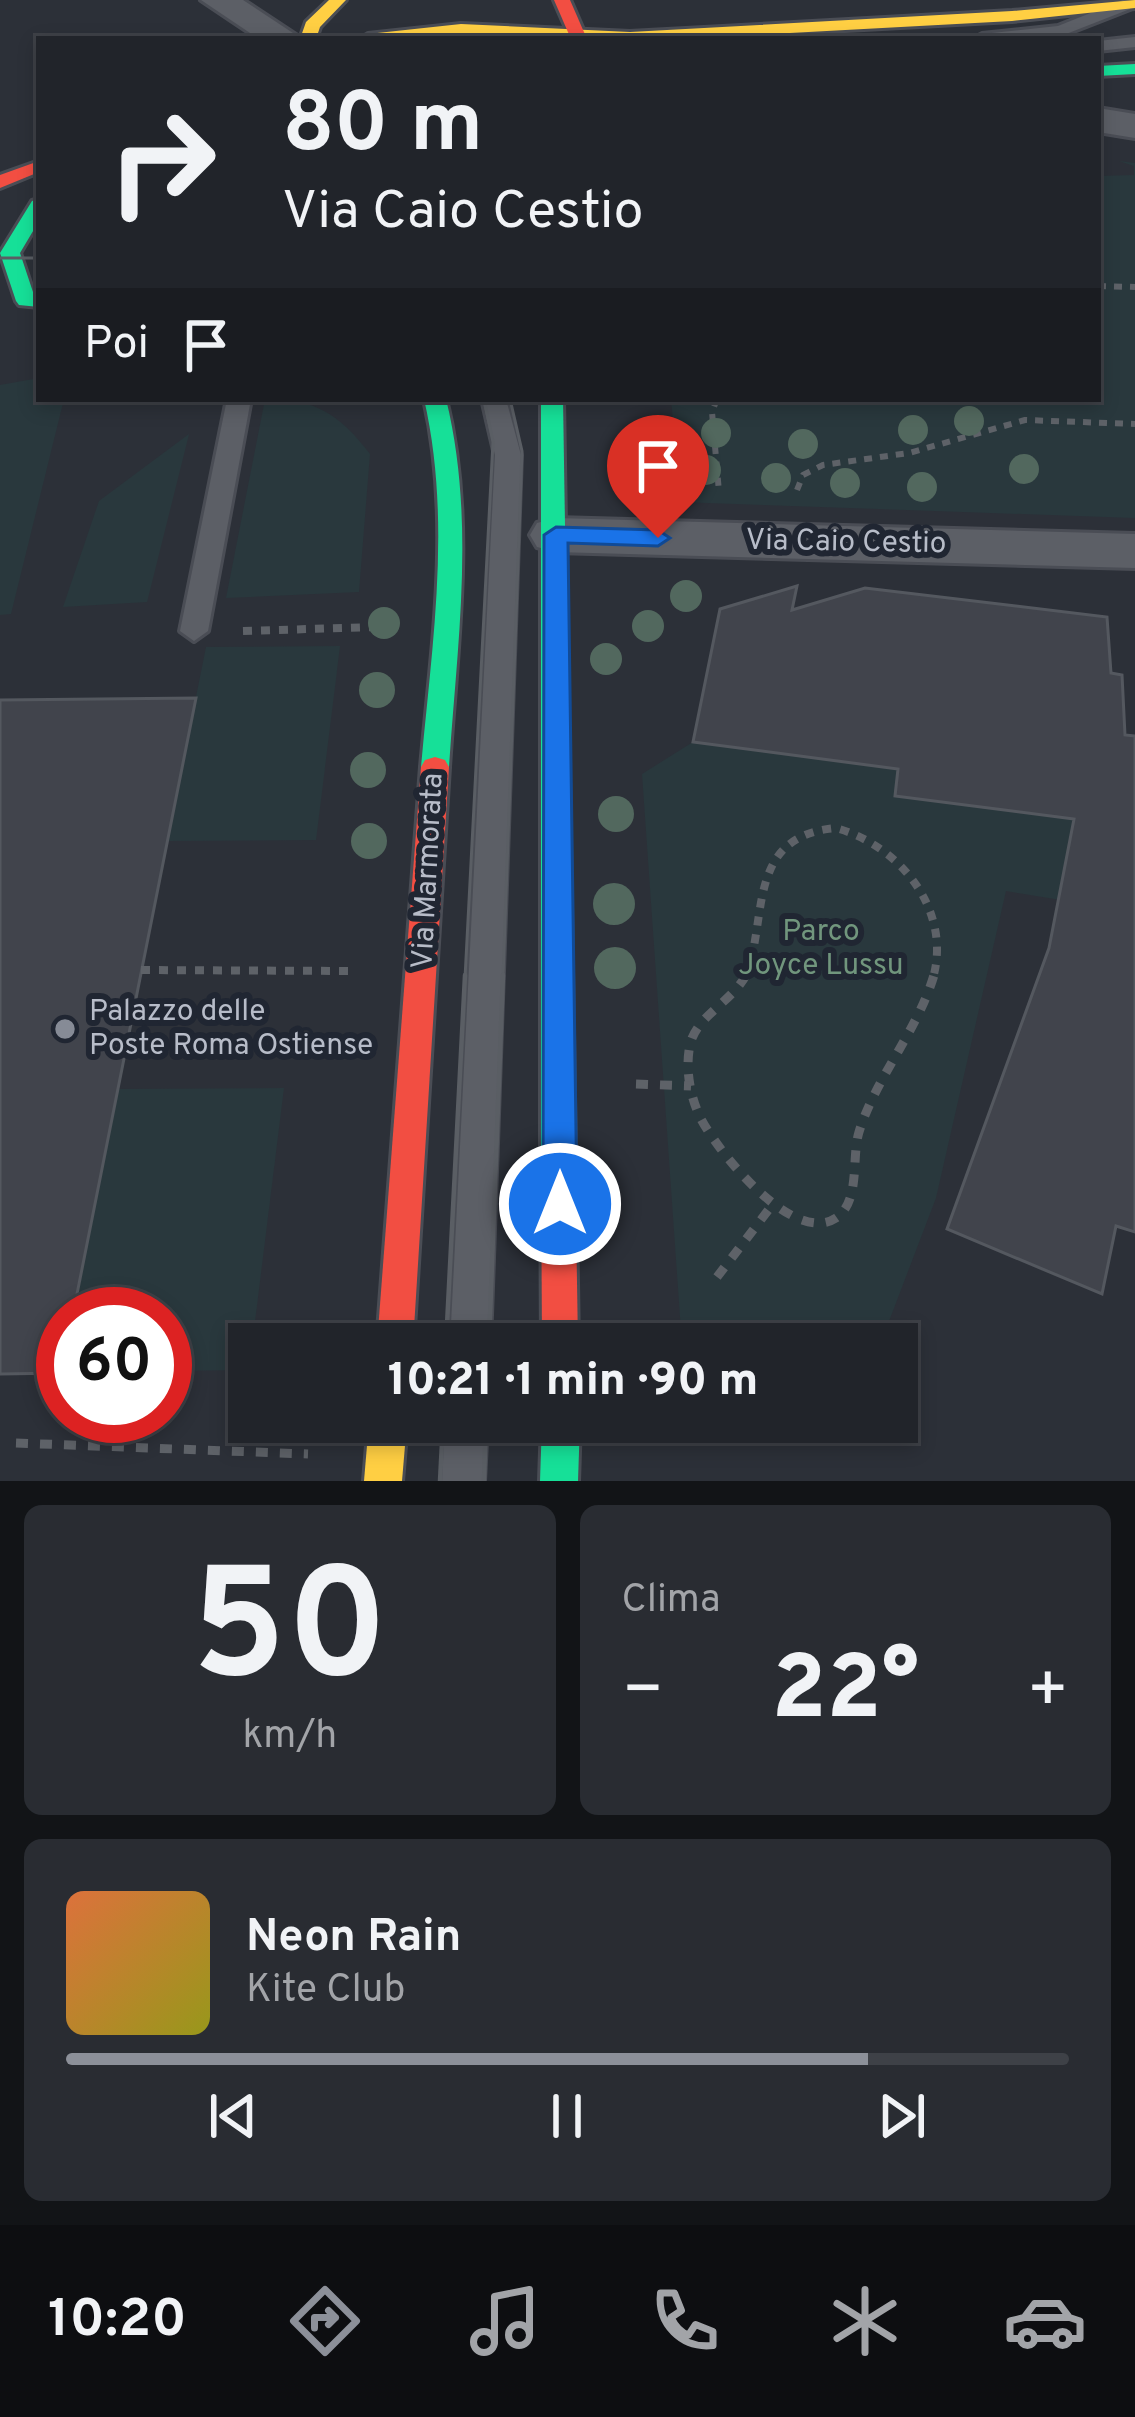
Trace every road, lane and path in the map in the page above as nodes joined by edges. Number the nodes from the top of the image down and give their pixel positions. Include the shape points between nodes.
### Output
1 (218, 0) edge
2 (338, 0) edge
3 (1010, 8) edge
4 (1129, 9) edge
5 (576, 22) edge
6 (1085, 23) junction
7 (470, 35) edge
8 (279, 36) edge
9 (309, 36) edge
10 (1022, 36) edge
11 (1135, 43) edge
12 (1101, 46) edge
13 (1135, 69) edge
14 (1101, 71) edge
15 (1101, 120) edge
16 (1135, 126) edge
17 (36, 167) edge
18 (0, 182) edge
19 (36, 210) edge
20 (18, 241) edge
21 (1101, 286) edge
22 (1135, 287) edge
23 (22, 301) edge
24 (238, 402) edge
25 (437, 402) edge
26 (495, 402) edge
27 (552, 402) edge
28 (716, 402) edge
29 (1135, 424) edge
30 (738, 495) dead end
31 (777, 496) dead end
32 (556, 535) junction
33 (1135, 551) edge
34 (366, 630) dead end
35 (194, 631) dead end
36 (235, 631) dead end
37 (141, 970) dead end
38 (364, 971) dead end
39 (636, 1084) dead end
40 (692, 1086) junction
41 (773, 1204) junction
42 (717, 1277) dead end
43 (396, 1323) edge
44 (471, 1323) edge
45 (560, 1323) edge
46 (16, 1443) dead end
47 (386, 1443) edge
48 (465, 1443) edge
49 (560, 1443) edge
50 (314, 1455) dead end
51 (383, 1481) edge
52 (463, 1481) edge
53 (559, 1481) edge

1 - 8 street
2 - 9 main road
3 - 4 main road
3 - 5 main road
3 - 6 lane
4 - 6 lane
5 - 7 main road
6 - 10 lane
11 - 12 lane
13 - 14 main road
15 - 16 street
17 - 18 main road
19 - 20 main road
20 - 23 main road
21 - 22 path
24 - 35 lane
25 - 43 main road, Via Marmorata via 447,453 443,619
26 - 44 lane, Via Marmorata via 508,455
27 - 32 main road
28 - 30 path via 719,494
29 - 31 path via 1000,424 909,453 823,465 803,475 796,497
32 - 33 street, Via Caio Cestio
32 - 45 main road
34 - 36 path
37 - 38 path
39 - 40 path
40 - 41 path via 700,1118
40 - 41 path via 690,1042 748,972 758,885 800,837 817,829 854,832 915,880 937,921 938,943 923,1012 860,1127 851,1200 818,1225
41 - 42 path
46 - 50 path
47 - 51 main road
48 - 52 lane
49 - 53 main road

